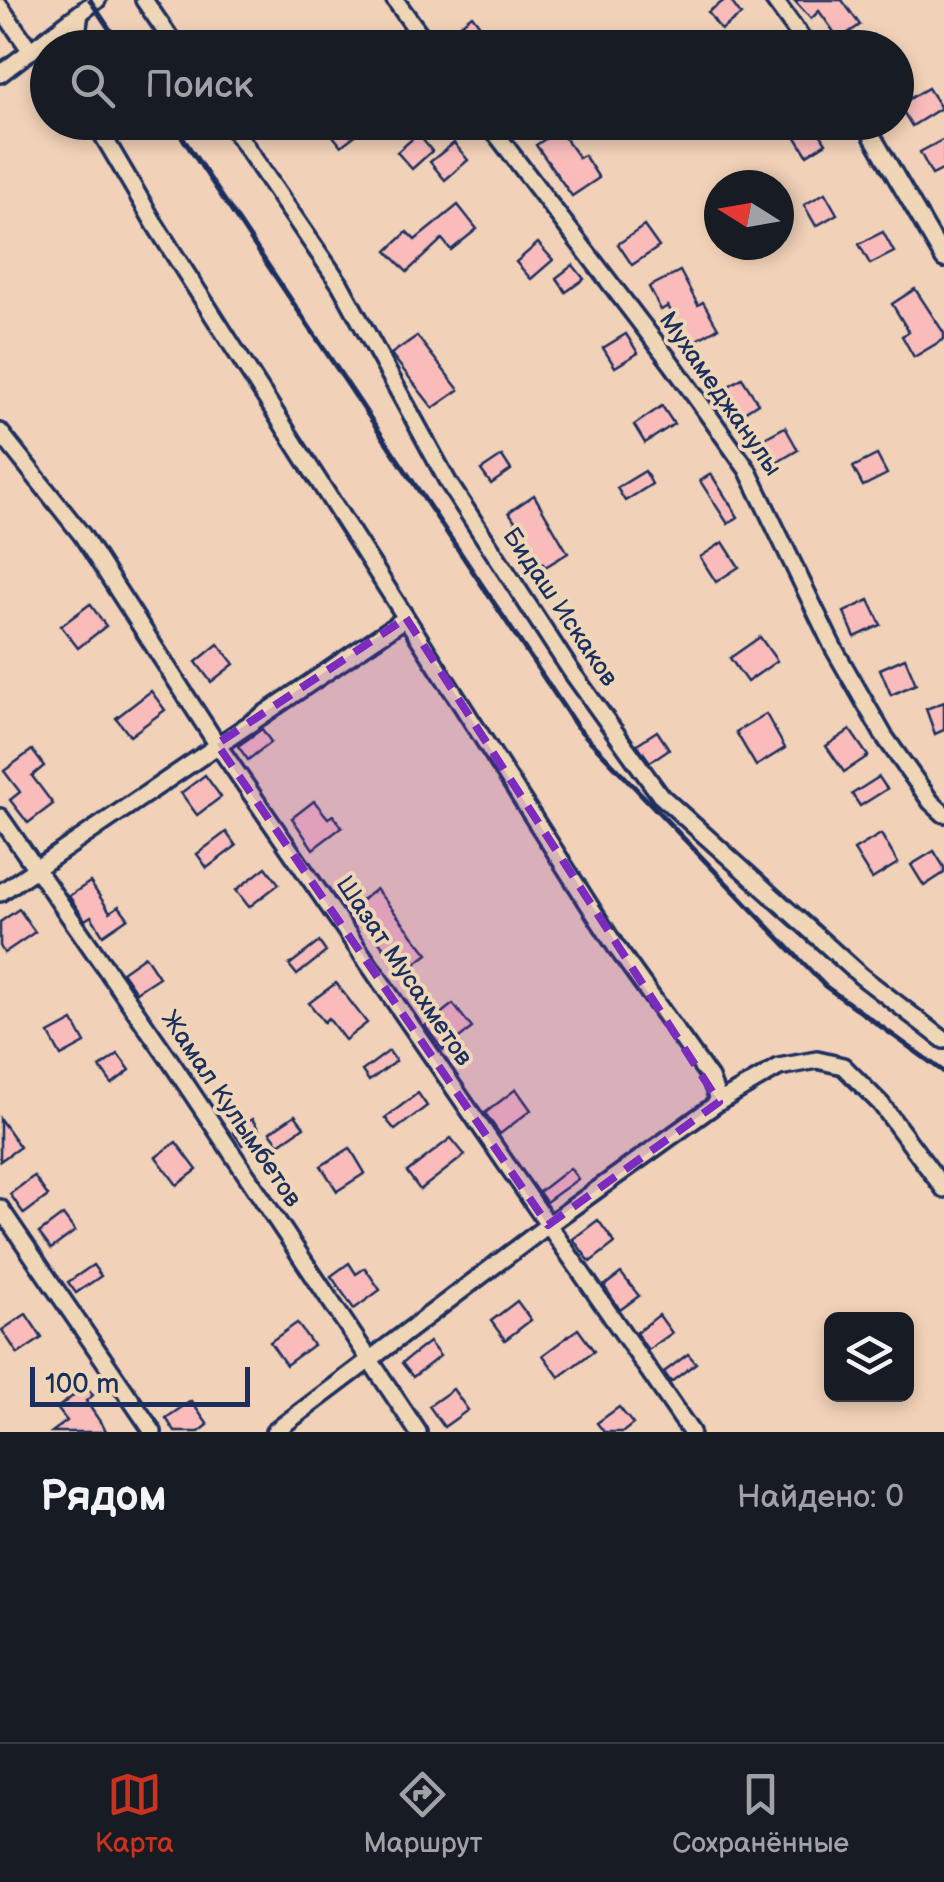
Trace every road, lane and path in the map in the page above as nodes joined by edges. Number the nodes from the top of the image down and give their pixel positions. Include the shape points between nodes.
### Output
1 (97, 0) edge
2 (144, 0) edge
3 (395, 0) edge
4 (774, 0) edge
5 (0, 6) edge
6 (80, 13) junction
7 (58, 30) edge
8 (78, 30) edge
9 (165, 30) edge
10 (417, 30) edge
11 (796, 30) edge
12 (30, 51) joint
13 (0, 74) edge
14 (106, 140) edge
15 (241, 140) edge
16 (501, 140) edge
17 (875, 140) edge
18 (944, 258) edge
19 (0, 432) edge
20 (406, 618) junction
21 (217, 744) junction
22 (944, 814) edge
23 (0, 816) edge
24 (35, 869) junction
25 (0, 893) edge
26 (944, 1040) edge
27 (719, 1102) junction
28 (944, 1190) edge
29 (0, 1208) edge
30 (548, 1225) junction
31 (368, 1361) junction
32 (154, 1432) edge
33 (274, 1432) edge
34 (418, 1432) edge
35 (691, 1432) edge

1 - 6 street
2 - 9 street
3 - 10 street
4 - 11 street
5 - 12 street
6 - 7 street
6 - 8 street
12 - 13 street
14 - 20 street
15 - 26 street, Бидаш Искаков via 340,284 448,482 660,795 860,976
16 - 22 street, Мухамеджанулы via 747,469 833,648 884,736
17 - 18 street
19 - 21 street, Шазат Мусахметов via 82,535
20 - 21 street
20 - 27 street via 616,947 710,1078
21 - 24 street
21 - 30 street, Шазат Мусахметов
23 - 24 street, Жамал Кулымбетов
24 - 25 street
24 - 31 street, Жамал Кулымбетов
27 - 28 street via 779,1067 817,1060 843,1066 882,1104
27 - 30 street
29 - 32 street
30 - 31 street
30 - 35 street, Шазат Мусахметов
31 - 33 street
31 - 34 street, Жамал Кулымбетов

